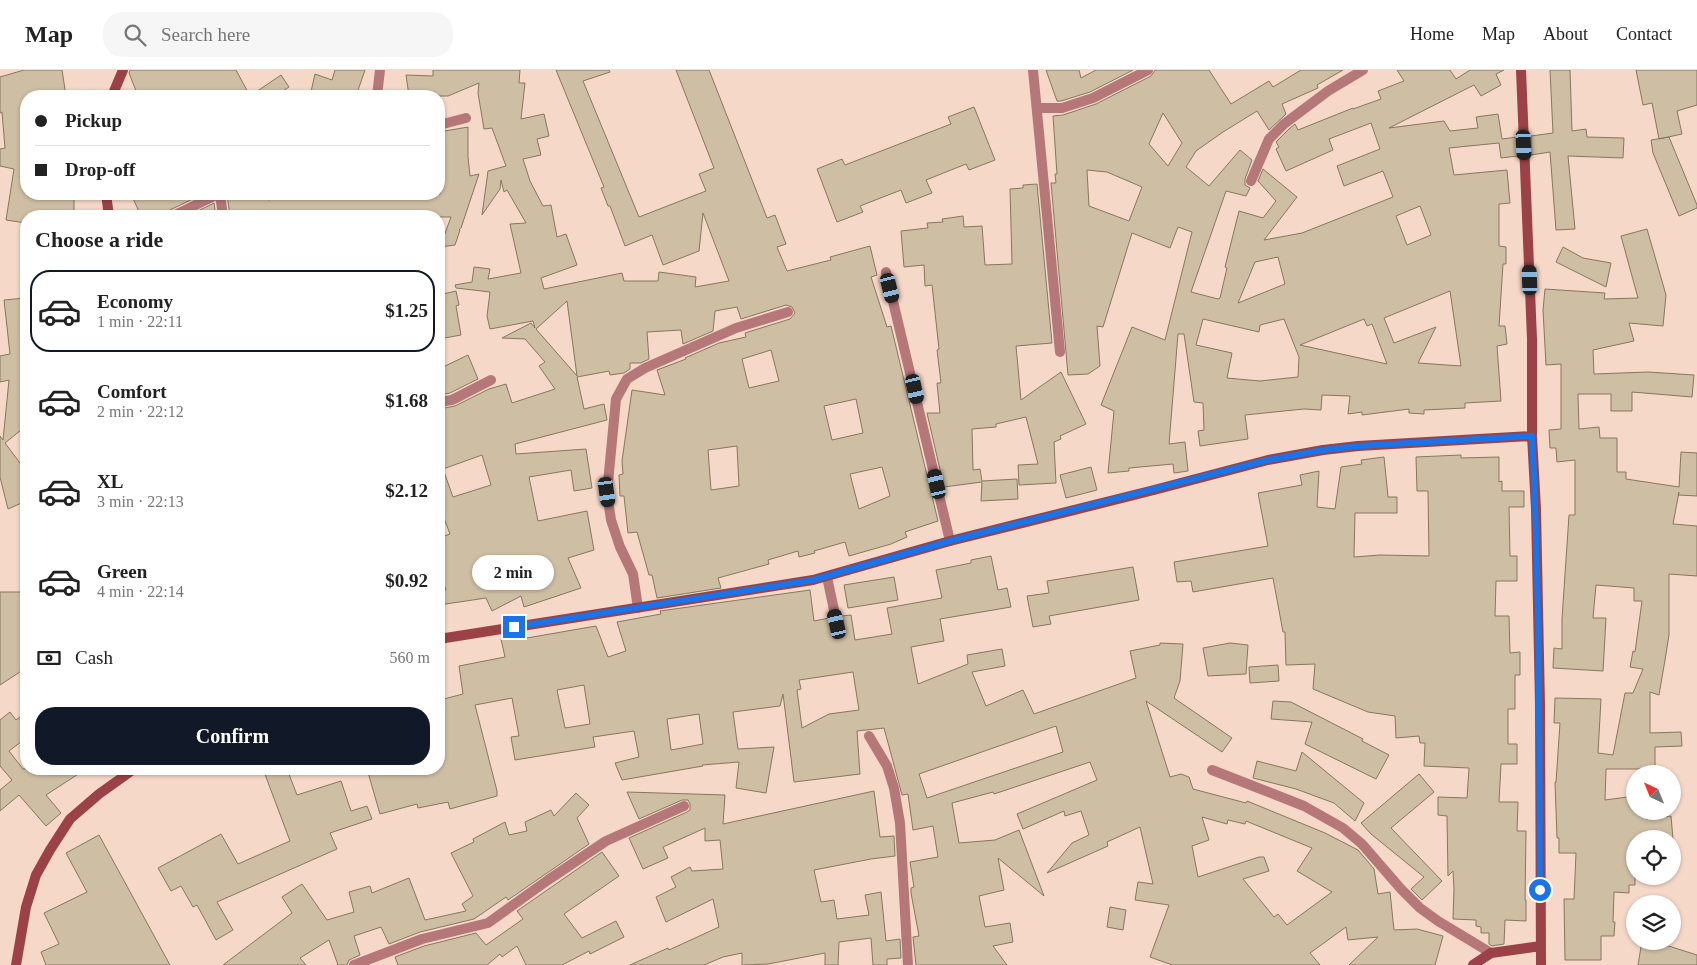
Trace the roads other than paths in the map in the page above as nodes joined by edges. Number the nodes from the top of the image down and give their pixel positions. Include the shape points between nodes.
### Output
1 (123, 70) edge
2 (380, 70) edge
3 (1033, 70) edge
4 (1148, 70) edge
5 (1363, 70) edge
6 (1521, 70) edge
7 (115, 90) edge
8 (378, 90) edge
9 (1037, 108) junction
10 (466, 118) dead end
11 (445, 123) edge
12 (1251, 181) dead end
13 (206, 200) edge
14 (186, 210) edge
15 (886, 272) dead end
16 (788, 312) dead end
17 (1060, 352) dead end
18 (491, 380) dead end
19 (445, 401) edge
20 (1532, 436) junction
21 (950, 541) junction
22 (826, 577) junction
23 (638, 608) junction
24 (837, 624) dead end
25 (445, 638) edge
26 (869, 736) dead end
27 (1212, 770) dead end
28 (126, 775) edge
29 (684, 806) dead end
30 (1541, 946) junction
31 (1491, 953) junction
32 (16, 965) edge
33 (354, 965) edge
34 (908, 965) edge
35 (1473, 965) edge
36 (1541, 965) edge

1 - 7 street
2 - 8 street
3 - 9 street
4 - 9 street via 1093,98 1062,108
5 - 12 street via 1284,124 1269,139
6 - 20 street via 1532,338
9 - 17 street
10 - 11 street
13 - 14 street
15 - 21 street
16 - 23 street via 736,328 645,368 627,379 616,398 607,492 611,520 633,574
18 - 19 street
20 - 21 street via 1358,446 1305,453
20 - 30 street via 1540,705
21 - 22 street
22 - 23 street
22 - 24 street
23 - 25 street
26 - 34 street via 887,766 900,823
27 - 31 street via 1304,806 1343,828 1362,844 1420,908
28 - 32 street via 70,819 50,850 36,875 26,907
29 - 33 street via 606,841 488,923 422,939
30 - 31 street
30 - 36 street
31 - 35 street

